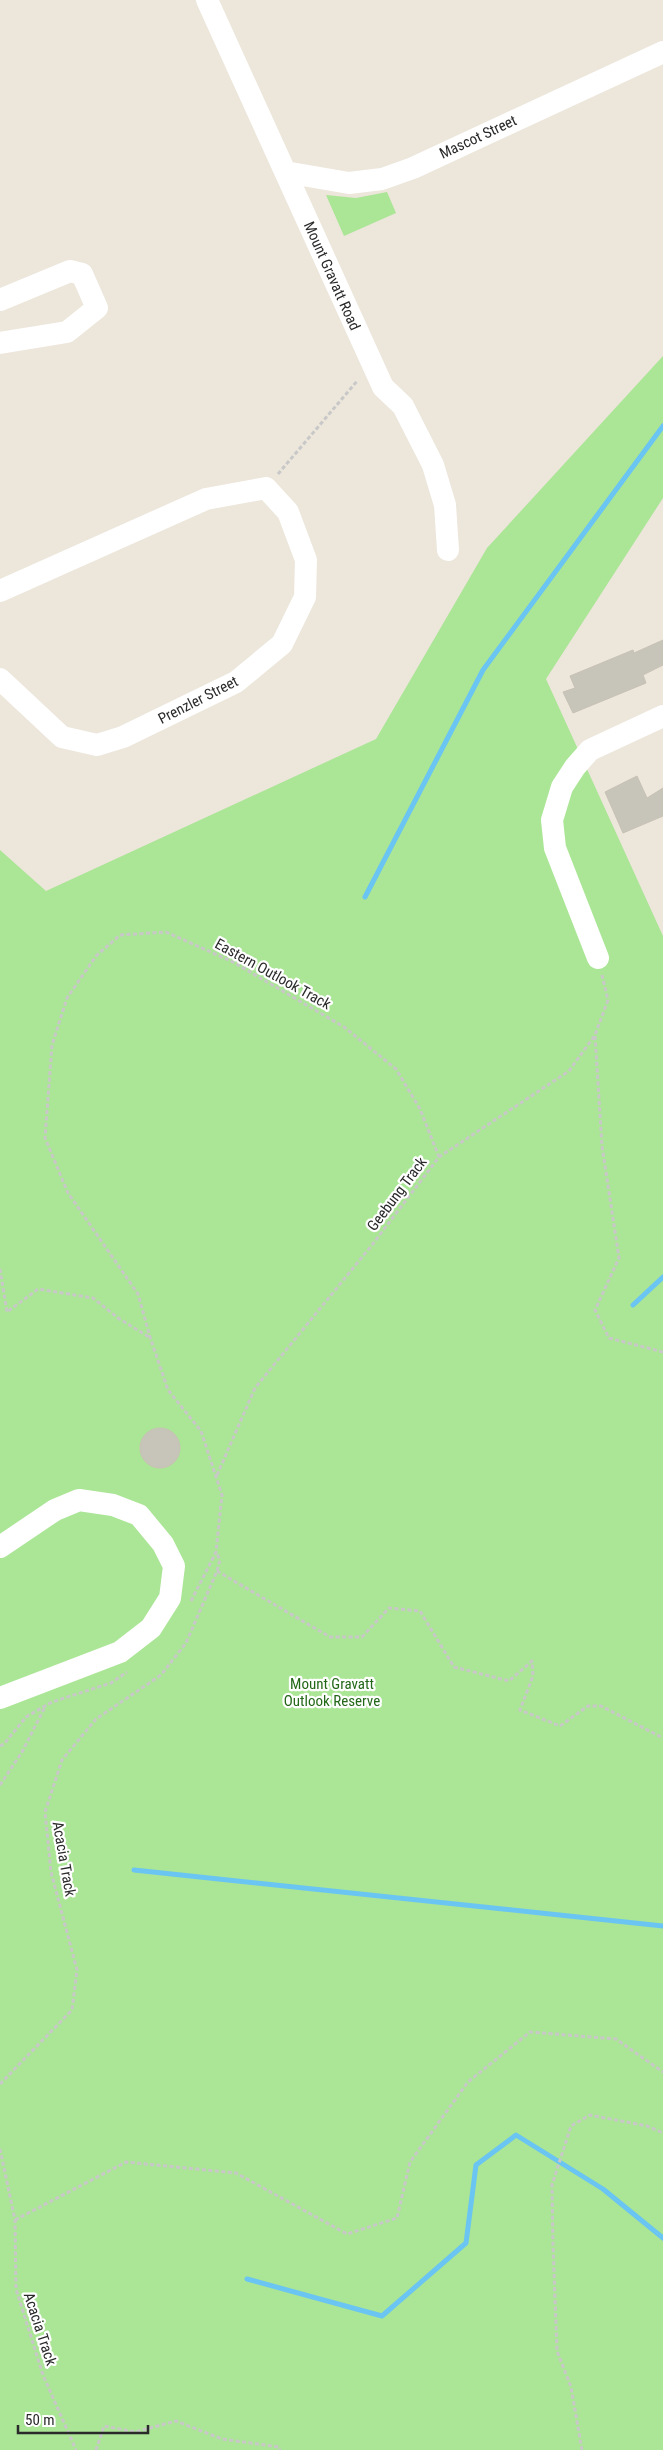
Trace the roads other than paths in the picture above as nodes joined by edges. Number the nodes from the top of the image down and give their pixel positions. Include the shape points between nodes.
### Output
1 (207, 0) edge
2 (663, 52) edge
3 (285, 172) junction
4 (0, 300) edge
5 (0, 343) edge
6 (448, 550) dead end
7 (0, 591) edge
8 (0, 679) edge
9 (663, 716) edge
10 (598, 958) road end
11 (0, 1547) edge
12 (0, 1698) edge

1 - 3 street, Mount Gravatt Road
2 - 3 street, Mascot Street via 413,168 382,179 349,183
3 - 6 street, Mount Gravatt Road via 383,388 403,406 433,464 445,505
4 - 5 street via 70,271 82,274 97,308 67,332
7 - 8 street, Prenzler Street via 206,499 266,488 288,512 306,560 305,597 282,644 236,682 123,737 97,745 62,737
9 - 10 street via 590,750 562,787 552,820 555,848
11 - 12 street via 55,1510 79,1500 114,1505 139,1515 164,1544 174,1566 170,1598 151,1628 120,1652

